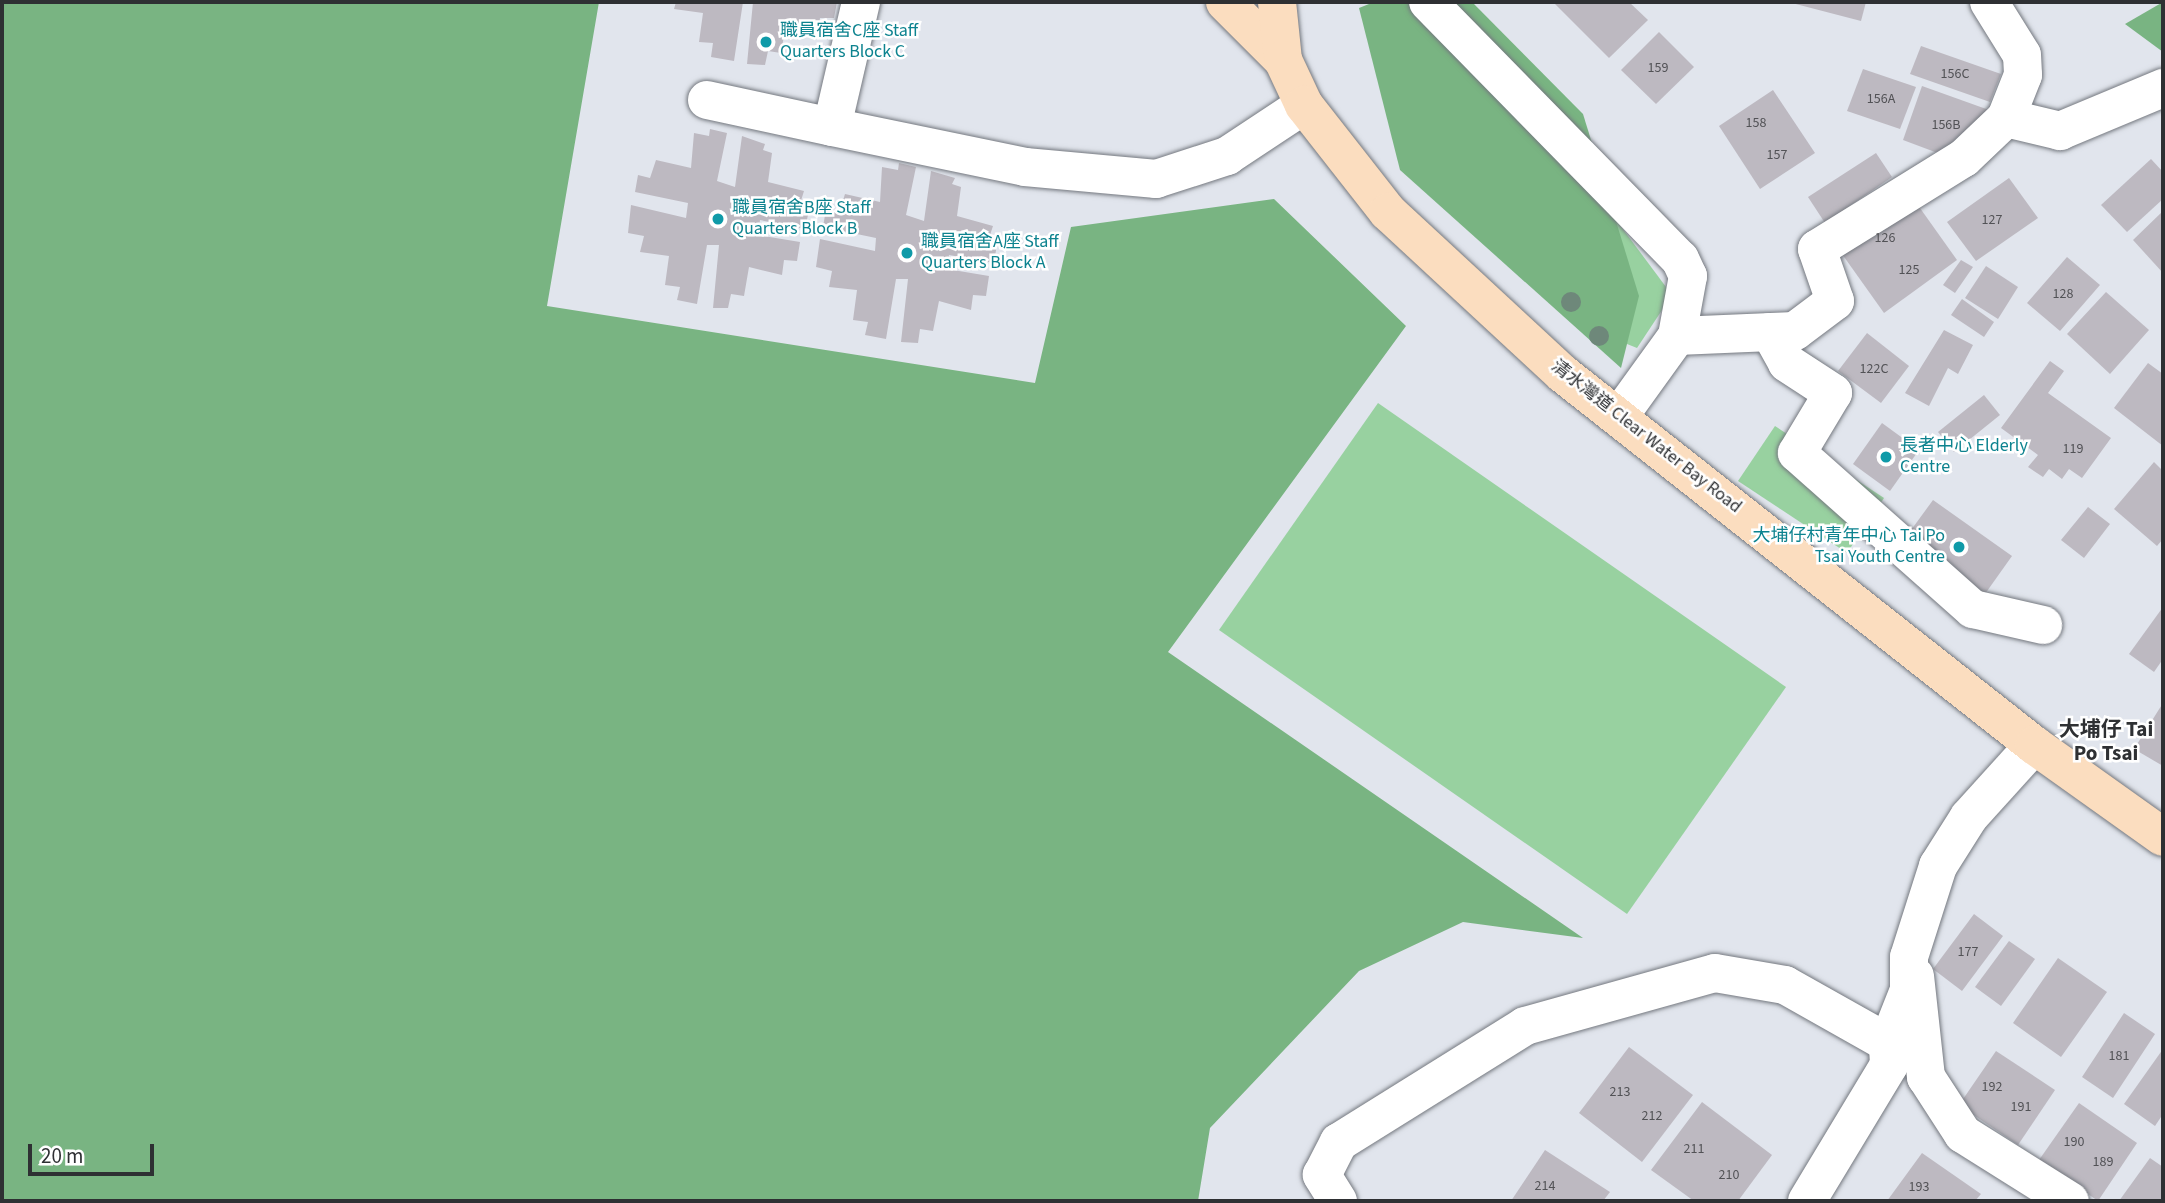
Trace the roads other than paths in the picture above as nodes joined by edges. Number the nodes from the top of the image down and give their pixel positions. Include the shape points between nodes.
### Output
1 (861, 2) edge
2 (1225, 2) edge
3 (1277, 2) edge
4 (1428, 2) edge
5 (1989, 2) edge
6 (1283, 60) junction
7 (2163, 88) edge
8 (707, 100) dead end
9 (1304, 105) junction
10 (2006, 118) junction
11 (832, 127) junction
12 (1770, 332) junction
13 (1677, 336) junction
14 (1620, 415) junction
15 (2043, 625) dead end
16 (2034, 745) junction
17 (2163, 837) edge
18 (1909, 957) junction
19 (1888, 1043) junction
20 (1338, 1201) edge
21 (1807, 1201) edge
22 (2070, 1201) edge

1 - 11 street
2 - 6 main road, 清水灣道 Clear Water Bay Road
3 - 6 main road, 清水灣道 Clear Water Bay Road
4 - 13 street via 1670,244 1688,276
5 - 10 street via 2022,55 2023,75
6 - 9 main road, 清水灣道 Clear Water Bay Road
7 - 10 street via 2060,131
8 - 11 street
9 - 11 street via 1227,156 1156,179 1025,167
9 - 14 main road, 清水灣道 Clear Water Bay Road via 1388,212 1563,374
10 - 12 street via 1964,158 1827,240 1816,260 1835,301 1795,331
12 - 13 street
12 - 15 street via 1787,363 1833,393 1797,453 1973,609
13 - 14 street
14 - 16 main road, 清水灣道 Clear Water Bay Road
16 - 17 main road, 清水灣道 Clear Water Bay Road
16 - 18 street via 1969,817 1938,866
18 - 19 street via 1909,990
18 - 22 street via 1921,999 1926,1077 1933,1088 1964,1133
19 - 20 street via 1784,985 1715,973 1525,1026 1339,1142 1322,1175
19 - 21 street via 1889,1065

